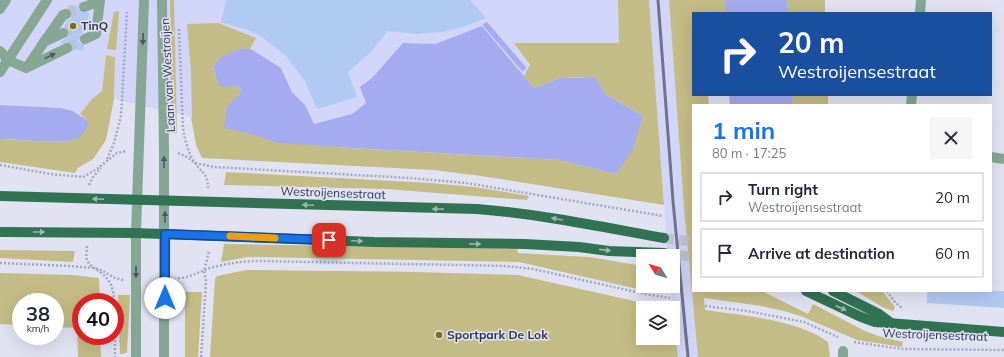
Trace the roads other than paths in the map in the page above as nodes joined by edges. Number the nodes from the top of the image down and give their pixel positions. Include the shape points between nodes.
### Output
1 (6, 0) edge
2 (47, 0) edge
3 (144, 0) edge
4 (162, 0) edge
5 (921, 0) edge
6 (100, 1) edge
7 (84, 7) tunnel mouth
8 (0, 10) edge
9 (920, 12) edge
10 (66, 14) tunnel mouth
11 (98, 17) junction
12 (88, 22) tunnel mouth
13 (63, 34) tunnel mouth
14 (85, 39) tunnel mouth
15 (44, 42) junction
16 (67, 48) tunnel mouth
17 (0, 51) edge
18 (8, 60) junction
19 (26, 68) junction
20 (0, 72) edge
21 (992, 157) edge
22 (1004, 159) edge
23 (0, 196) edge
24 (137, 200) junction
25 (164, 201) junction
26 (0, 232) edge
27 (136, 233) junction
28 (165, 234) junction
29 (664, 238) tunnel mouth
30 (636, 251) edge
31 (808, 292) edge
32 (835, 292) edge
33 (893, 325) junction
34 (1004, 332) edge
35 (136, 357) edge
36 (164, 357) edge

1 - 8 street
2 - 18 street
3 -> 24 street, Laan van Westroijen
25 -> 4 street, Laan van Westroijen
5 - 9 street
6 - 7 street
6 - 11 street
10 - 15 street
11 - 12 street
11 - 14 street via 96,34
13 - 15 street
15 - 19 street
19 -> 16 street
17 - 18 street
18 - 19 street
18 - 20 street
21 - 22 street
24 -> 23 main road, Westroijensestraat
24 - 25 main road, Westroijensestraat
24 - 27 street, Laan van Westroijen
28 -> 25 street, Laan van Westroijen
29 -> 25 main road, Westroijensestraat via 491,210
26 -> 27 main road
27 - 28 main road
27 -> 35 street, Laan van Westroijen
28 -> 30 main road via 525,244
28 - 36 street, Laan van Westroijen
31 -> 33 main road, Westroijensestraat via 861,317
32 - 33 main road, Westroijensestraat via 879,314
33 - 34 main road, Westroijensestraat

